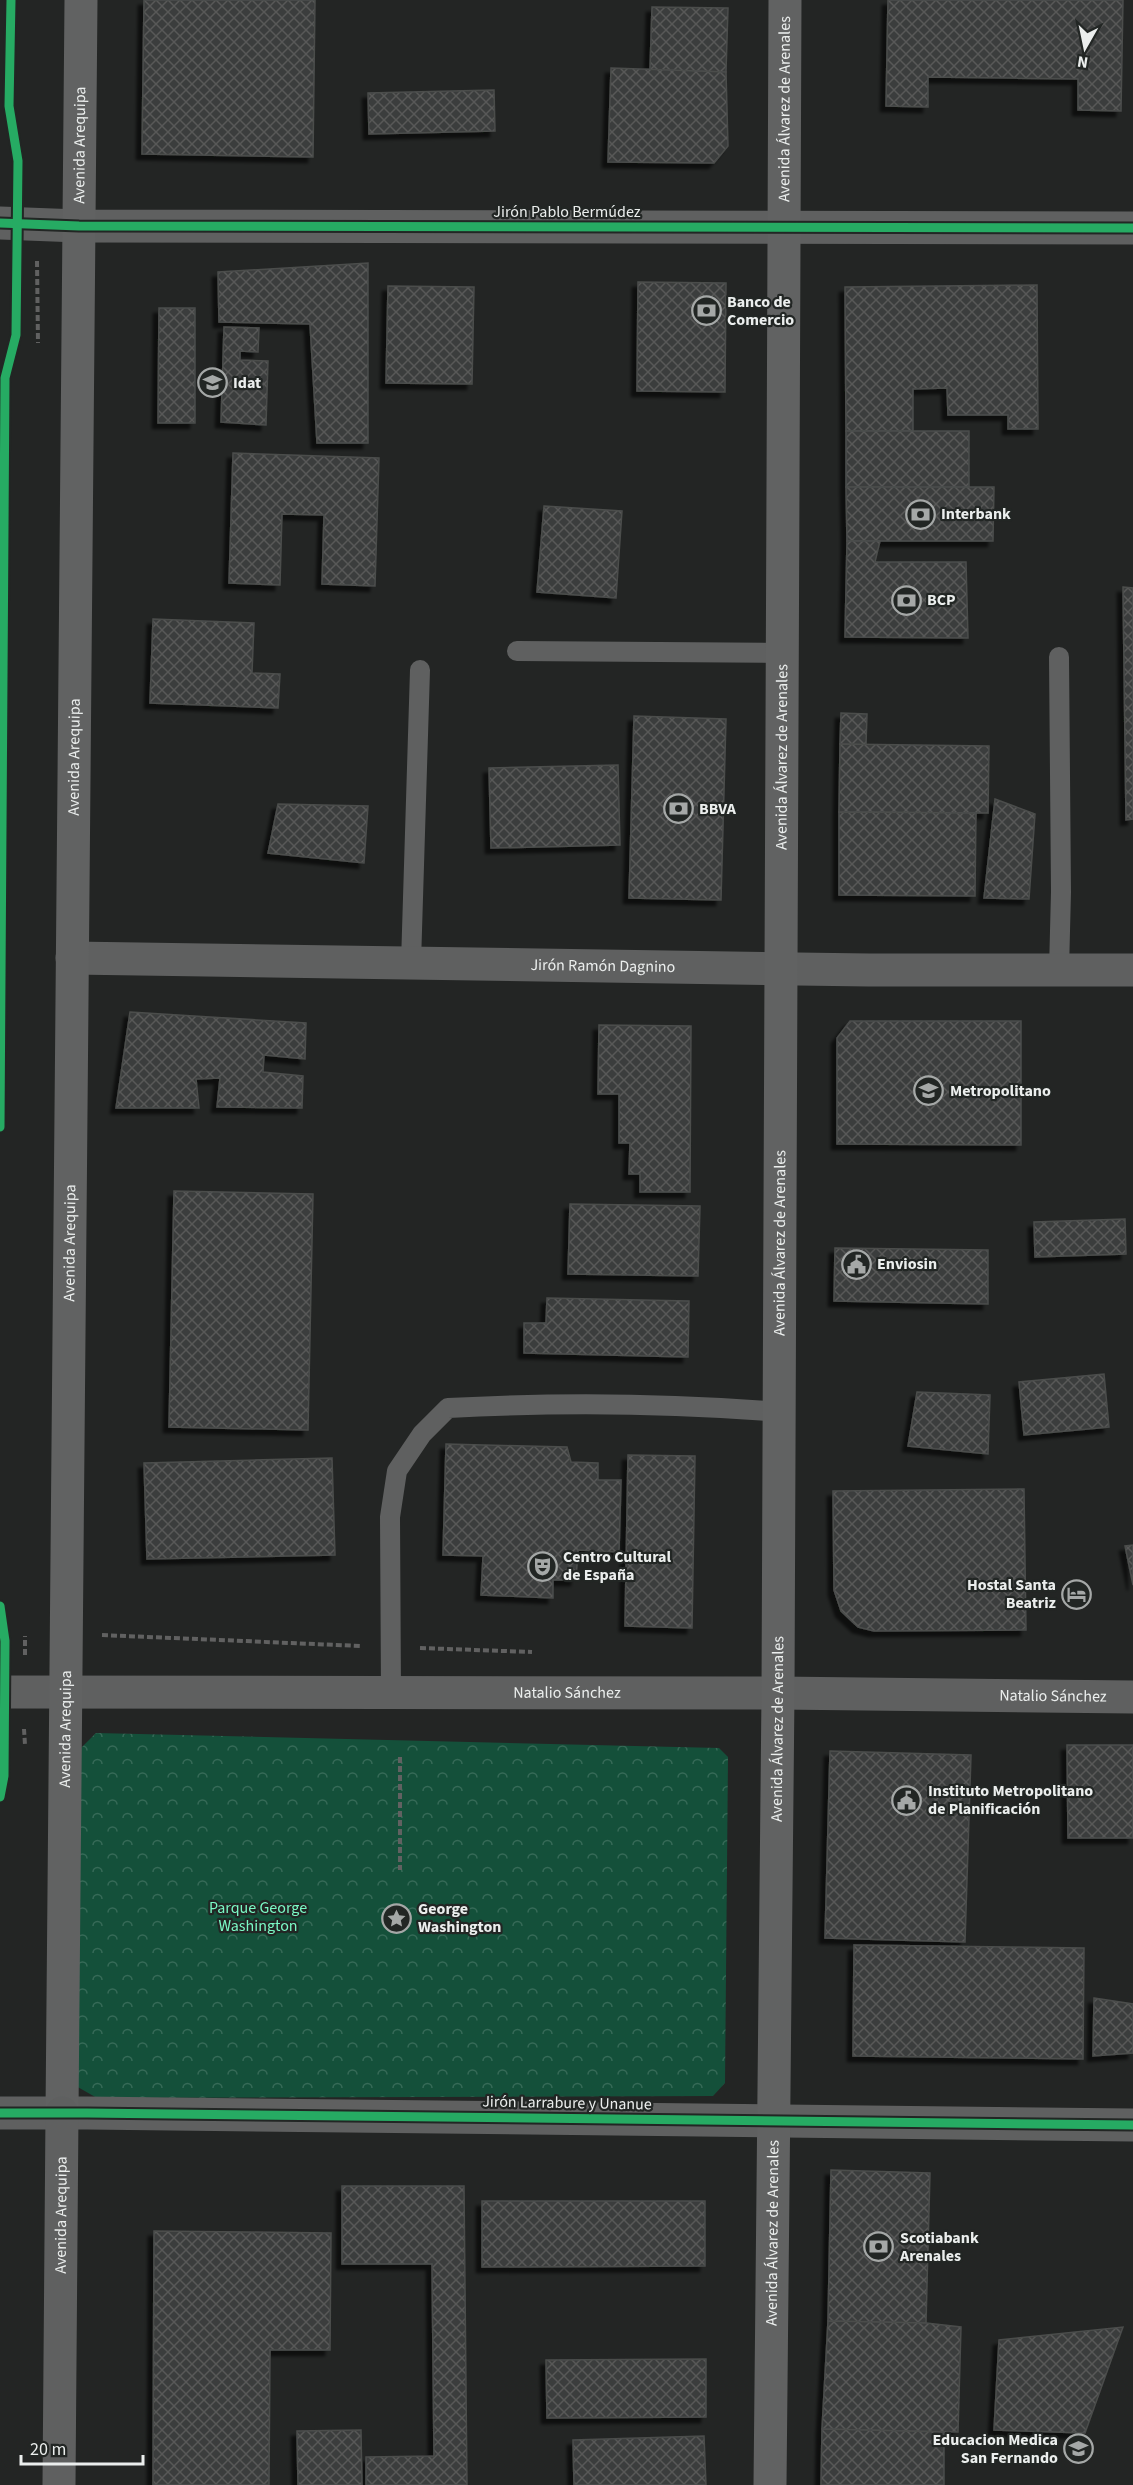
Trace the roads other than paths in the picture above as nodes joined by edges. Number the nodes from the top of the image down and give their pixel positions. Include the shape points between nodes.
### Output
1 (81, 0) edge
2 (785, 0) edge
3 (0, 223) edge
4 (79, 226) junction
5 (784, 228) junction
6 (1133, 228) edge
7 (517, 651) dead end
8 (782, 653) junction
9 (1059, 657) dead end
10 (420, 670) dead end
11 (72, 958) junction
12 (411, 963) junction
13 (780, 968) junction
14 (1059, 970) junction
15 (1133, 970) edge
16 (778, 1412) junction
17 (0, 1692) edge
18 (65, 1692) junction
19 (778, 1693) junction
20 (390, 1694) junction
21 (1133, 1697) edge
22 (62, 2113) junction
23 (0, 2114) edge
24 (774, 2120) junction
25 (1133, 2125) edge
26 (59, 2485) edge
27 (770, 2485) edge

1 - 4 main road, Avenida Arequipa
2 - 5 main road, Avenida Álvarez de Arenales
3 - 4 street, Jirón Pablo Bermúdez
4 - 5 street, Jirón Pablo Bermúdez
4 - 11 main road, Avenida Arequipa
5 - 6 street, Jirón Pablo Bermúdez
5 - 8 main road, Avenida Álvarez de Arenales
7 - 8 lane
8 - 13 main road, Avenida Álvarez de Arenales
9 - 14 lane
10 - 12 lane
11 - 12 street, Jirón Ramón Dagnino
11 - 18 main road, Avenida Arequipa
12 - 13 street, Jirón Ramón Dagnino
13 - 14 street, Jirón Ramón Dagnino
13 - 16 main road, Avenida Álvarez de Arenales
14 - 15 street, Jirón Ramón Dagnino
16 - 19 main road, Avenida Álvarez de Arenales
16 - 20 lane via 589,1404 448,1408 422,1434 398,1471 390,1517
17 - 18 street, Natalio Sánchez
18 - 20 street, Natalio Sánchez
18 - 22 main road, Avenida Arequipa
19 - 20 street, Natalio Sánchez
19 - 21 street, Natalio Sánchez
19 - 24 main road, Avenida Álvarez de Arenales
22 - 23 street, Jirón Larrabure y Unanue
22 - 24 street, Jirón Larrabure y Unanue
22 - 26 street, Avenida Arequipa
24 - 25 street, Jirón Larrabure y Unanue
24 - 27 main road, Avenida Álvarez de Arenales

